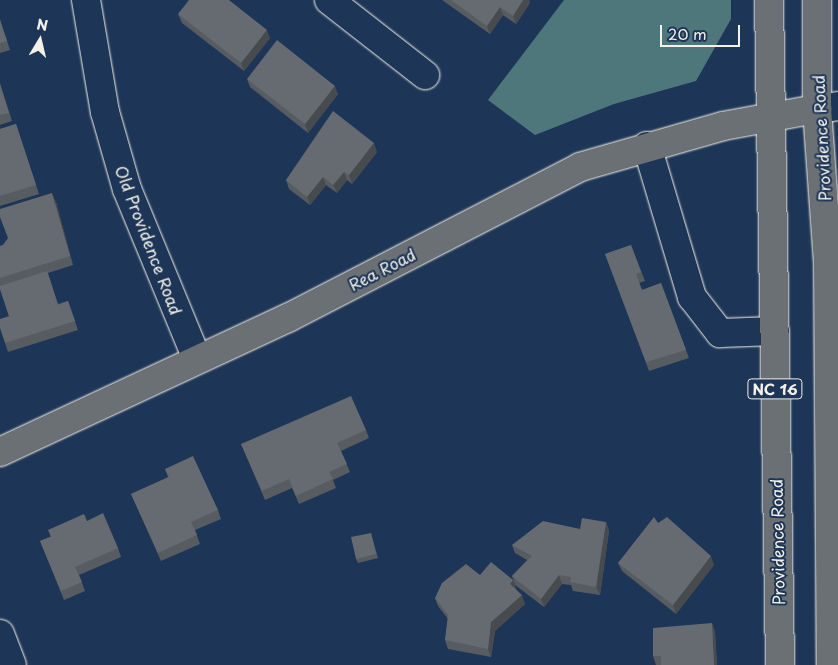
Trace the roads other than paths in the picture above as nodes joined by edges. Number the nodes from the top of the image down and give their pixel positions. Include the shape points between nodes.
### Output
1 (86, 0) edge
2 (769, 0) edge
3 (817, 0) edge
4 (336, 2) edge
5 (425, 75) dead end
6 (828, 108) edge
7 (773, 114) junction
8 (647, 146) junction
9 (775, 330) junction
10 (197, 360) junction
11 (0, 452) edge
12 (0, 634) edge
13 (12, 665) edge
14 (780, 665) edge
15 (831, 665) edge

1 - 10 street, Old Providence Road via 105,112 126,190
2 - 7 main road, Providence Road / NC 16
3 - 6 main road, Providence Road
4 - 5 street
6 - 7 main road, Rea Road
6 - 15 main road, Providence Road
7 - 8 main road, Rea Road
7 - 9 main road, Providence Road / NC 16
8 - 9 street via 692,297 720,333
8 - 10 main road, Rea Road via 580,167
9 - 14 main road, Providence Road / NC 16
10 - 11 main road, Rea Road
12 - 13 street

